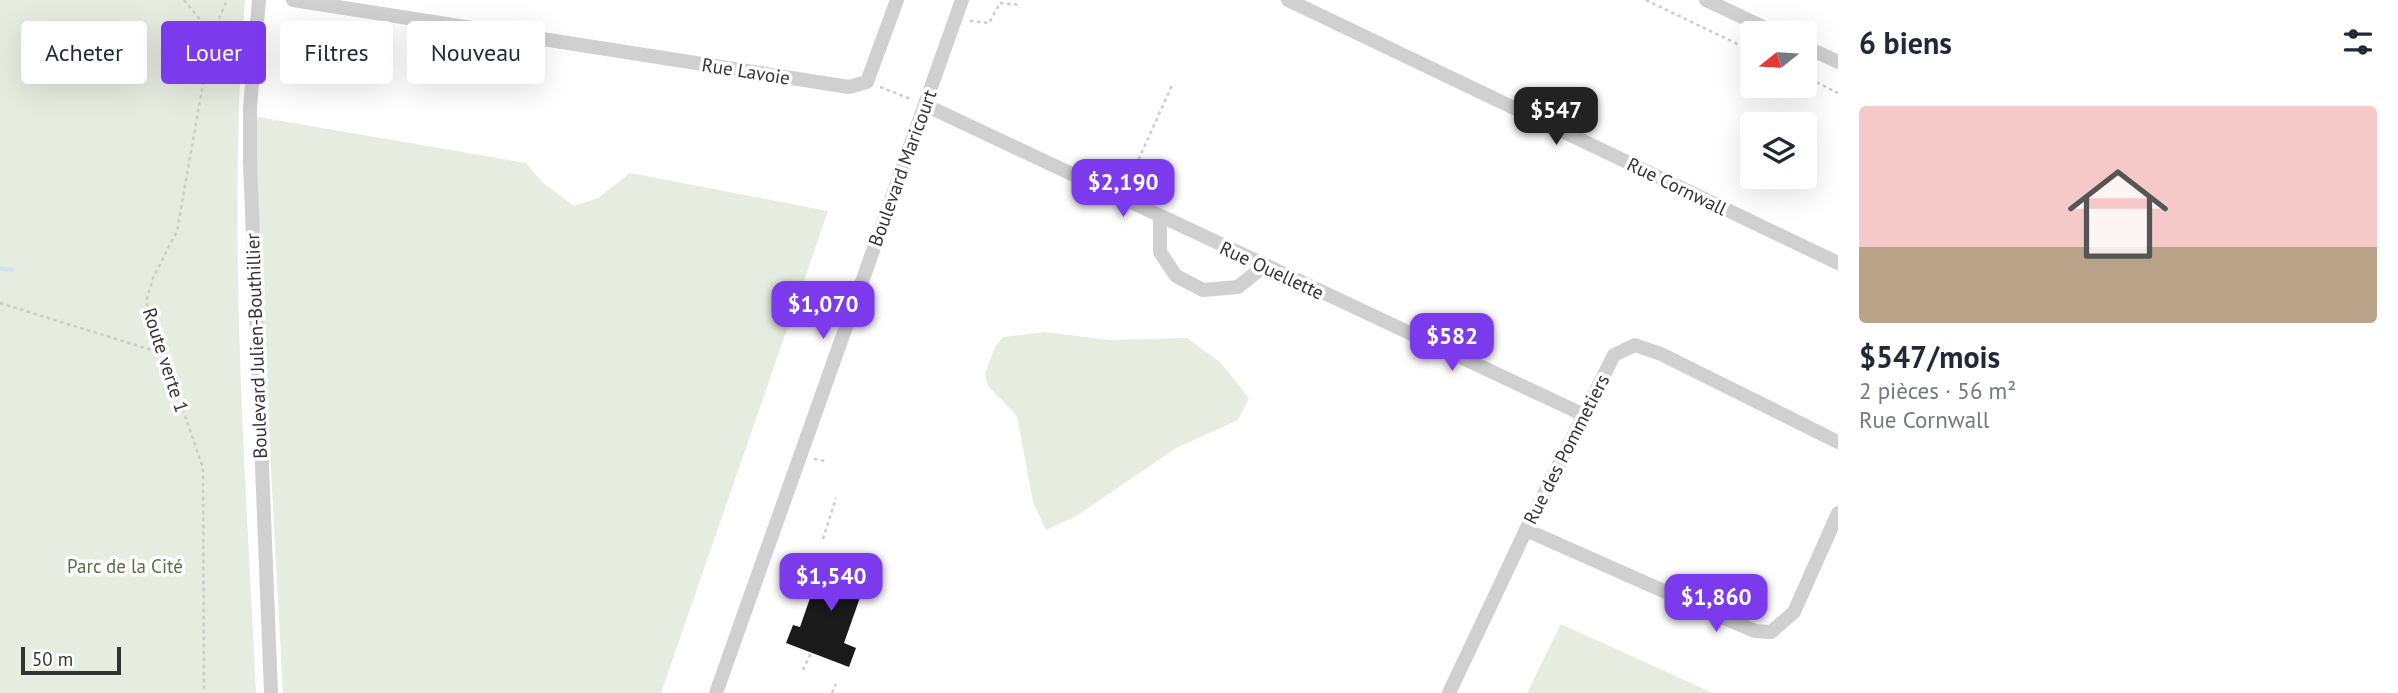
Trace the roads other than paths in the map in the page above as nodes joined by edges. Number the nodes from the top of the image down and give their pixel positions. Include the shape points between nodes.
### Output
1 (259, 0) edge
2 (293, 0) edge
3 (897, 0) edge
4 (962, 0) edge
5 (1288, 0) edge
6 (1706, 0) edge
7 (1751, 21) edge
8 (1817, 52) edge
9 (1838, 62) edge
10 (925, 105) junction
11 (1160, 216) junction
12 (1838, 263) edge
13 (1265, 266) junction
14 (1582, 414) junction
15 (1838, 442) edge
16 (1838, 513) edge
17 (1526, 530) junction
18 (271, 693) edge
19 (716, 693) edge
20 (1449, 693) edge

1 - 18 street, Boulevard Julien-Bouthillier via 250,162
2 - 3 street, Rue Lavoie via 849,87 872,84
4 - 10 street, Boulevard Maricourt
5 - 12 street, Rue Cornwall
6 - 7 street
8 - 9 street
10 - 11 street, Rue Ouellette
10 - 19 street, Boulevard Maricourt
11 - 13 street, Rue Ouellette
11 - 13 street via 1160,252 1176,276 1203,290 1238,286
13 - 14 street, Rue Ouellette
14 - 15 street, Rue des Pommetiers via 1614,355 1635,345
14 - 17 street, Rue des Pommetiers
16 - 17 street via 1794,612 1771,632 1738,624
17 - 20 street, Rue des Pommetiers

